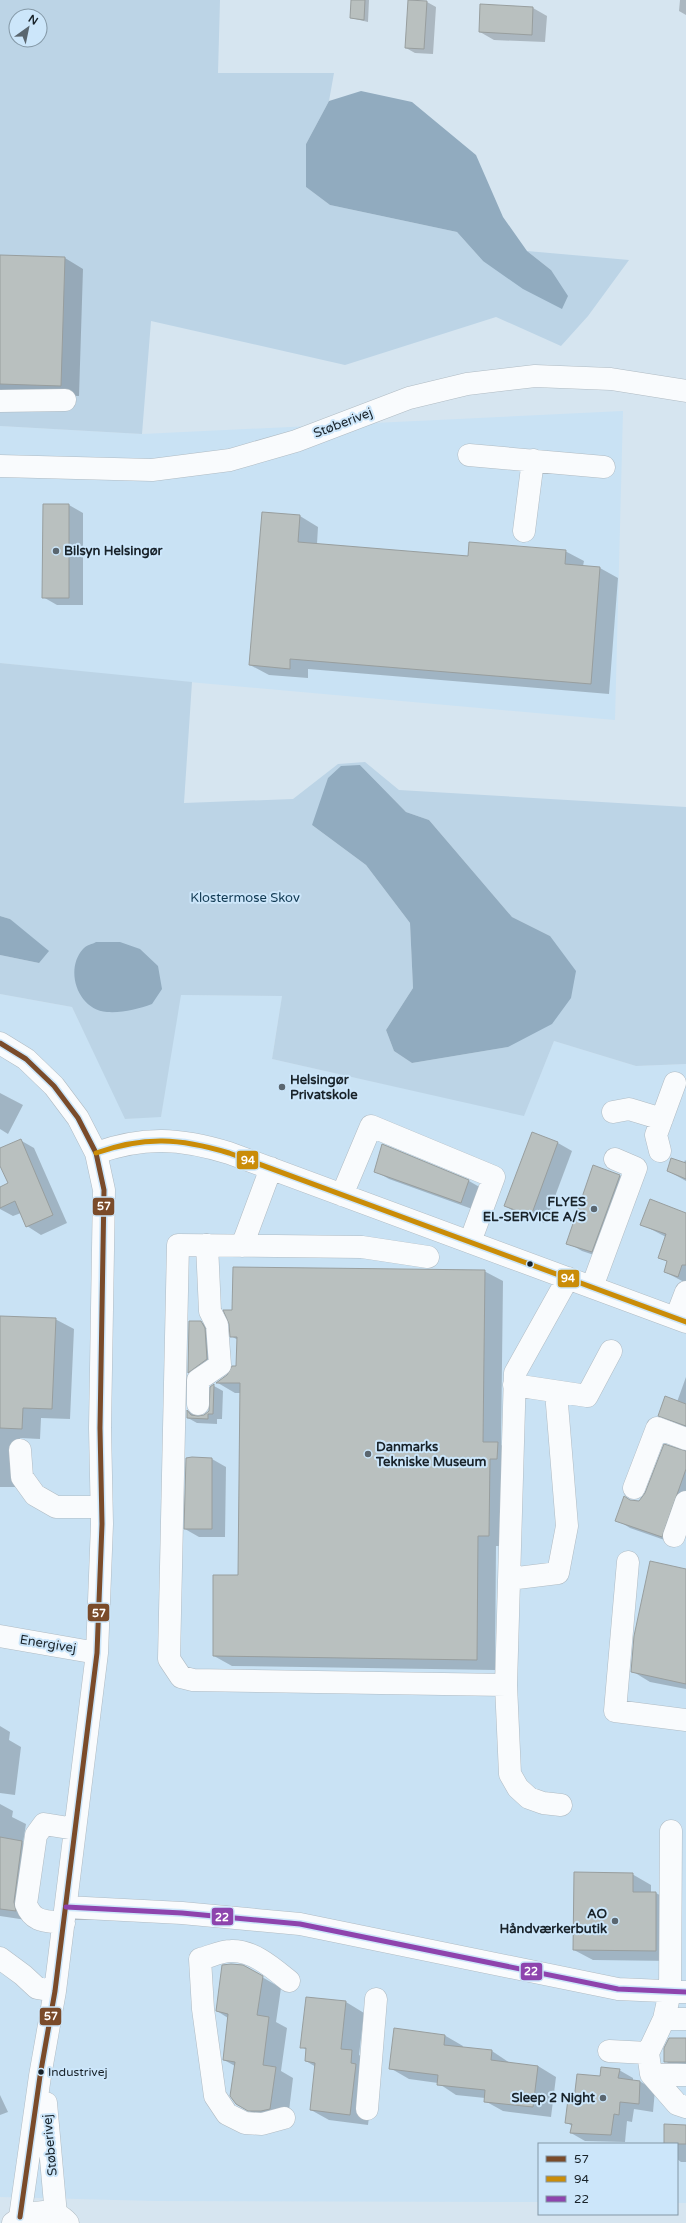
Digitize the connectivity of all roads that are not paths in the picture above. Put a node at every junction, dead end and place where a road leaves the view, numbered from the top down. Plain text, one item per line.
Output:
1 (686, 391) edge
2 (65, 400) dead end
3 (0, 401) edge
4 (469, 455) dead end
5 (533, 460) junction
6 (0, 466) edge
7 (604, 466) dead end
8 (524, 531) dead end
9 (0, 1043) edge
10 (675, 1083) dead end
11 (613, 1112) dead end
12 (662, 1119) junction
13 (660, 1151) dead end
14 (96, 1153) junction
15 (615, 1159) dead end
16 (271, 1168) junction
17 (342, 1195) junction
18 (470, 1242) junction
19 (207, 1245) junction
20 (242, 1246) junction
21 (428, 1257) dead end
22 (568, 1278) junction
23 (592, 1287) junction
24 (686, 1292) edge
25 (681, 1320) edge
26 (611, 1350) dead end
27 (514, 1385) junction
28 (556, 1392) junction
29 (198, 1404) dead end
30 (686, 1439) edge
31 (20, 1450) dead end
32 (634, 1488) dead end
33 (686, 1502) edge
34 (101, 1507) junction
35 (674, 1536) dead end
36 (628, 1562) dead end
37 (509, 1578) junction
38 (0, 1636) edge
39 (97, 1653) junction
40 (506, 1685) junction
41 (686, 1720) edge
42 (561, 1805) dead end
43 (75, 1829) junction
44 (671, 1831) dead end
45 (65, 1915) junction
46 (0, 1958) edge
47 (289, 1981) dead end
48 (55, 1991) junction
49 (678, 1992) edge
50 (376, 1999) dead end
51 (664, 2019) junction
52 (686, 2019) edge
53 (46, 2050) junction
54 (609, 2051) dead end
55 (648, 2053) junction
56 (651, 2074) junction
57 (686, 2076) edge
58 (686, 2107) edge
59 (367, 2109) dead end
60 (284, 2118) dead end
61 (62, 2219) edge
62 (17, 2220) edge

1 - 6 street, Støberivej
2 - 3 street
4 - 5 street
5 - 7 street
5 - 8 street
9 - 14 street, Støberivej
10 - 12 street
11 - 12 street
12 - 13 street
14 - 16 street
14 - 34 street, Støberivej
15 - 23 street
16 - 17 street
16 - 20 street
17 - 18 street
17 - 18 street
18 - 22 street
19 - 20 street
19 - 29 street
19 - 40 street
20 - 21 street
22 - 23 street
22 - 27 street
23 - 25 street
24 - 25 street
26 - 28 street
27 - 28 street
27 - 37 street
28 - 37 street
30 - 32 street
31 - 34 street
33 - 35 street
34 - 39 street, Støberivej
36 - 41 street
37 - 40 street
38 - 39 street, Energivej
39 - 43 street, Støberivej
40 - 42 street
43 - 45 street, Støberivej
43 - 45 street
44 - 49 street
45 - 48 street, Støberivej
45 - 49 street
46 - 48 street
47 - 60 street
48 - 53 street, Støberivej
49 - 51 street
50 - 59 street
51 - 52 street
51 - 55 street
53 - 61 street, Støberivej
53 - 62 street, Støberivej
54 - 55 street
55 - 56 street
56 - 57 street
56 - 58 street
61 - 62 street

